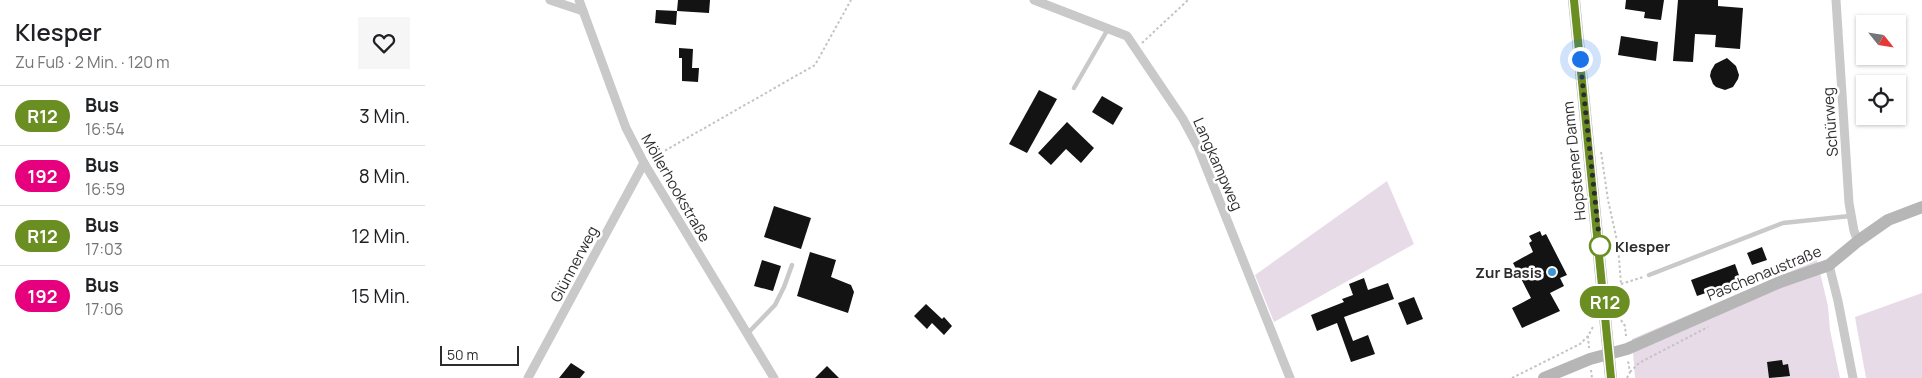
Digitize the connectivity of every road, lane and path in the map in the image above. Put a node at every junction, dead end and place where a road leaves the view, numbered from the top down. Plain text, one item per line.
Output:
1 (549, 0) edge
2 (579, 0) edge
3 (851, 0) edge
4 (1034, 0) edge
5 (1188, 0) edge
6 (1574, 0) edge
7 (1835, 0) edge
8 (583, 10) junction
9 (1108, 29) junction
10 (1137, 48) junction
11 (1074, 88) dead end
12 (1601, 145) dead end
13 (644, 163) junction
14 (1922, 208) edge
15 (1850, 216) junction
16 (1858, 241) junction
17 (791, 265) dead end
18 (1829, 265) junction
19 (1649, 275) joint
20 (1621, 284) junction
21 (1621, 320) junction
22 (1607, 322) junction
23 (747, 334) junction
24 (1627, 350) junction
25 (1609, 353) junction
26 (528, 378) edge
27 (774, 378) edge
28 (1290, 378) edge
29 (1512, 378) edge
30 (1545, 378) edge
31 (1611, 378) edge
32 (1627, 378) edge
33 (1853, 378) edge

1 - 8 street
2 - 8 street, Möllerhookstraße
3 - 13 path
4 - 9 street, Langkampweg
5 - 10 path
6 - 22 street, Hopstener Damm
7 - 15 street, Schürweg
8 - 13 street, Möllerhookstraße
9 - 10 street, Langkampweg
9 - 11 lane
10 - 28 street, Langkampweg
12 - 20 path
13 - 23 street, Möllerhookstraße
13 - 26 street, Glünnerweg
14 - 16 street, Paschenaustraße
15 - 16 street, Schürweg
15 - 19 lane, Paschenaustraße
16 - 18 street, Paschenaustraße
17 - 23 lane
18 - 24 street, Paschenaustraße
18 - 33 street
19 - 20 path
20 - 21 path
21 - 22 path
21 - 24 path
22 - 25 street, Hopstener Damm
22 - 29 path
23 - 27 street, Möllerhookstraße
24 - 25 street, Paschenaustraße
24 - 32 path
25 - 30 street, Paschenaustraße
25 - 31 street, Hopstener Damm

